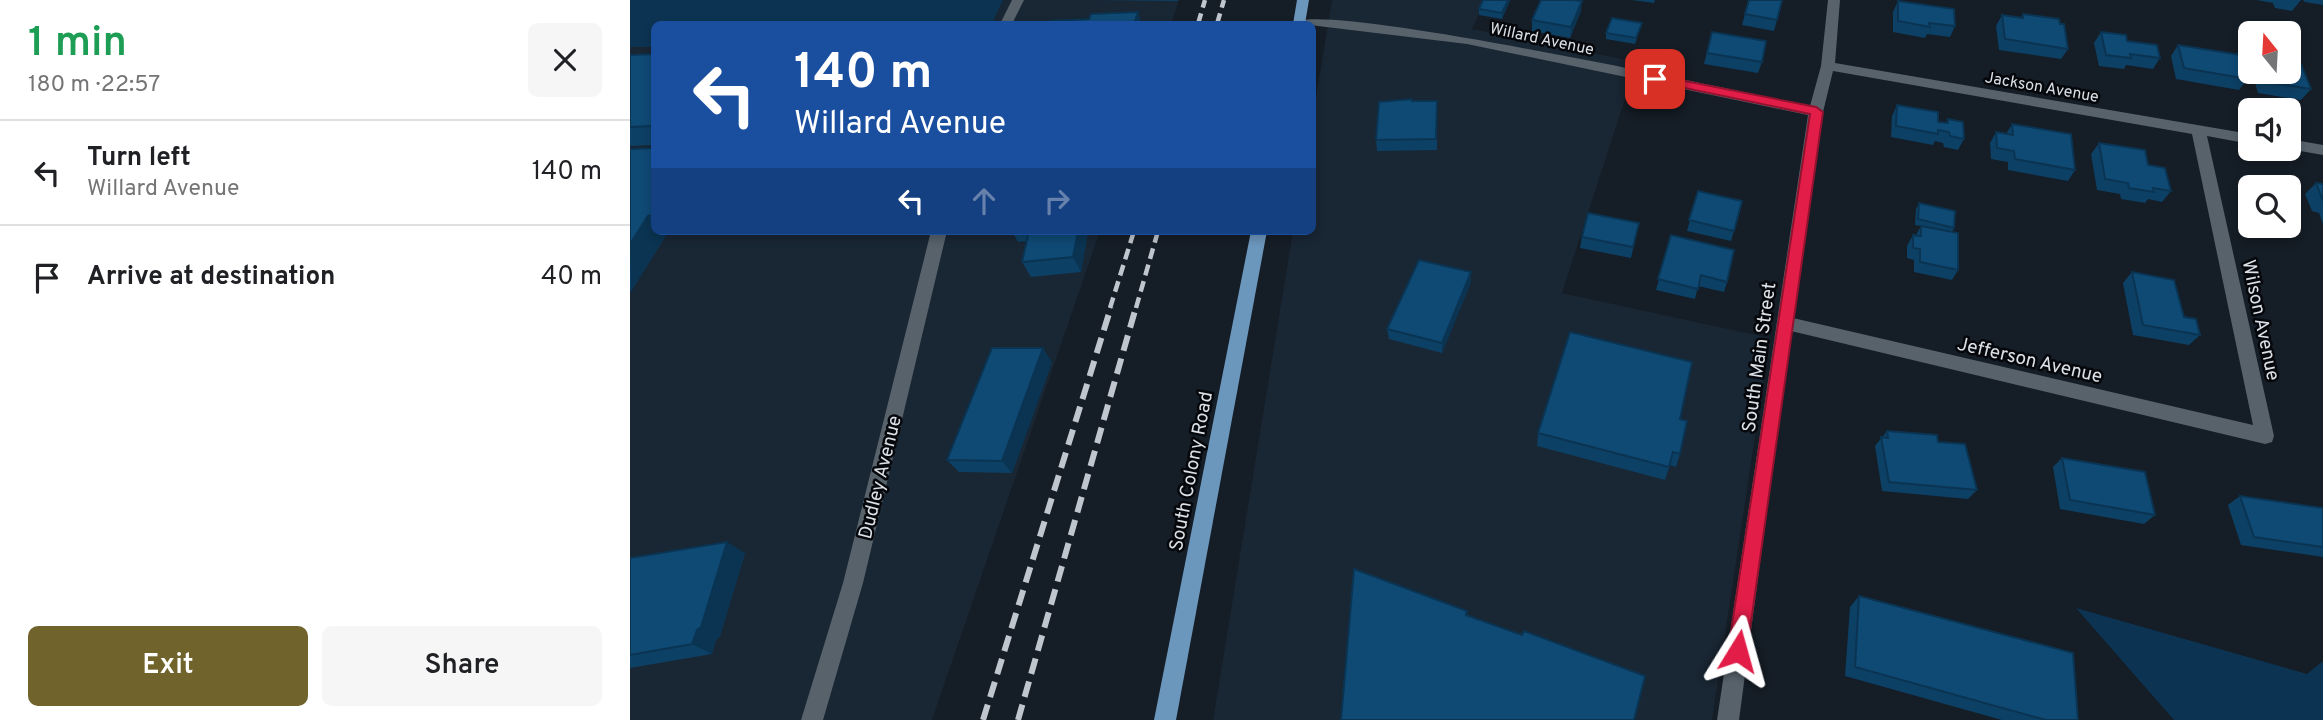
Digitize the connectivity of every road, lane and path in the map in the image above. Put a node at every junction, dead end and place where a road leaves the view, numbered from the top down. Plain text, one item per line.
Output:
1 (1018, 0) edge
2 (1303, 0) edge
3 (1834, 0) edge
4 (1008, 21) edge
5 (1300, 21) edge
6 (1316, 24) edge
7 (1828, 66) junction
8 (1816, 112) junction
9 (2199, 131) junction
10 (2238, 137) edge
11 (2301, 146) edge
12 (2323, 150) edge
13 (938, 235) edge
14 (1258, 235) edge
15 (1784, 323) junction
16 (2265, 436) joint
17 (811, 720) edge
18 (1165, 720) edge
19 (1728, 720) edge

1 - 4 street
2 - 5 main road
3 - 7 street, South Main Street
6 - 8 street, Willard Avenue
7 - 8 street, South Main Street
7 - 9 street, Jackson Avenue
8 - 15 street, South Main Street
9 - 10 street, Jackson Avenue
9 - 16 street, Wilson Avenue
11 - 12 street
13 - 17 street, Dudley Avenue
14 - 18 main road, South Colony Road
15 - 16 street, Jefferson Avenue
15 - 19 street, South Main Street

